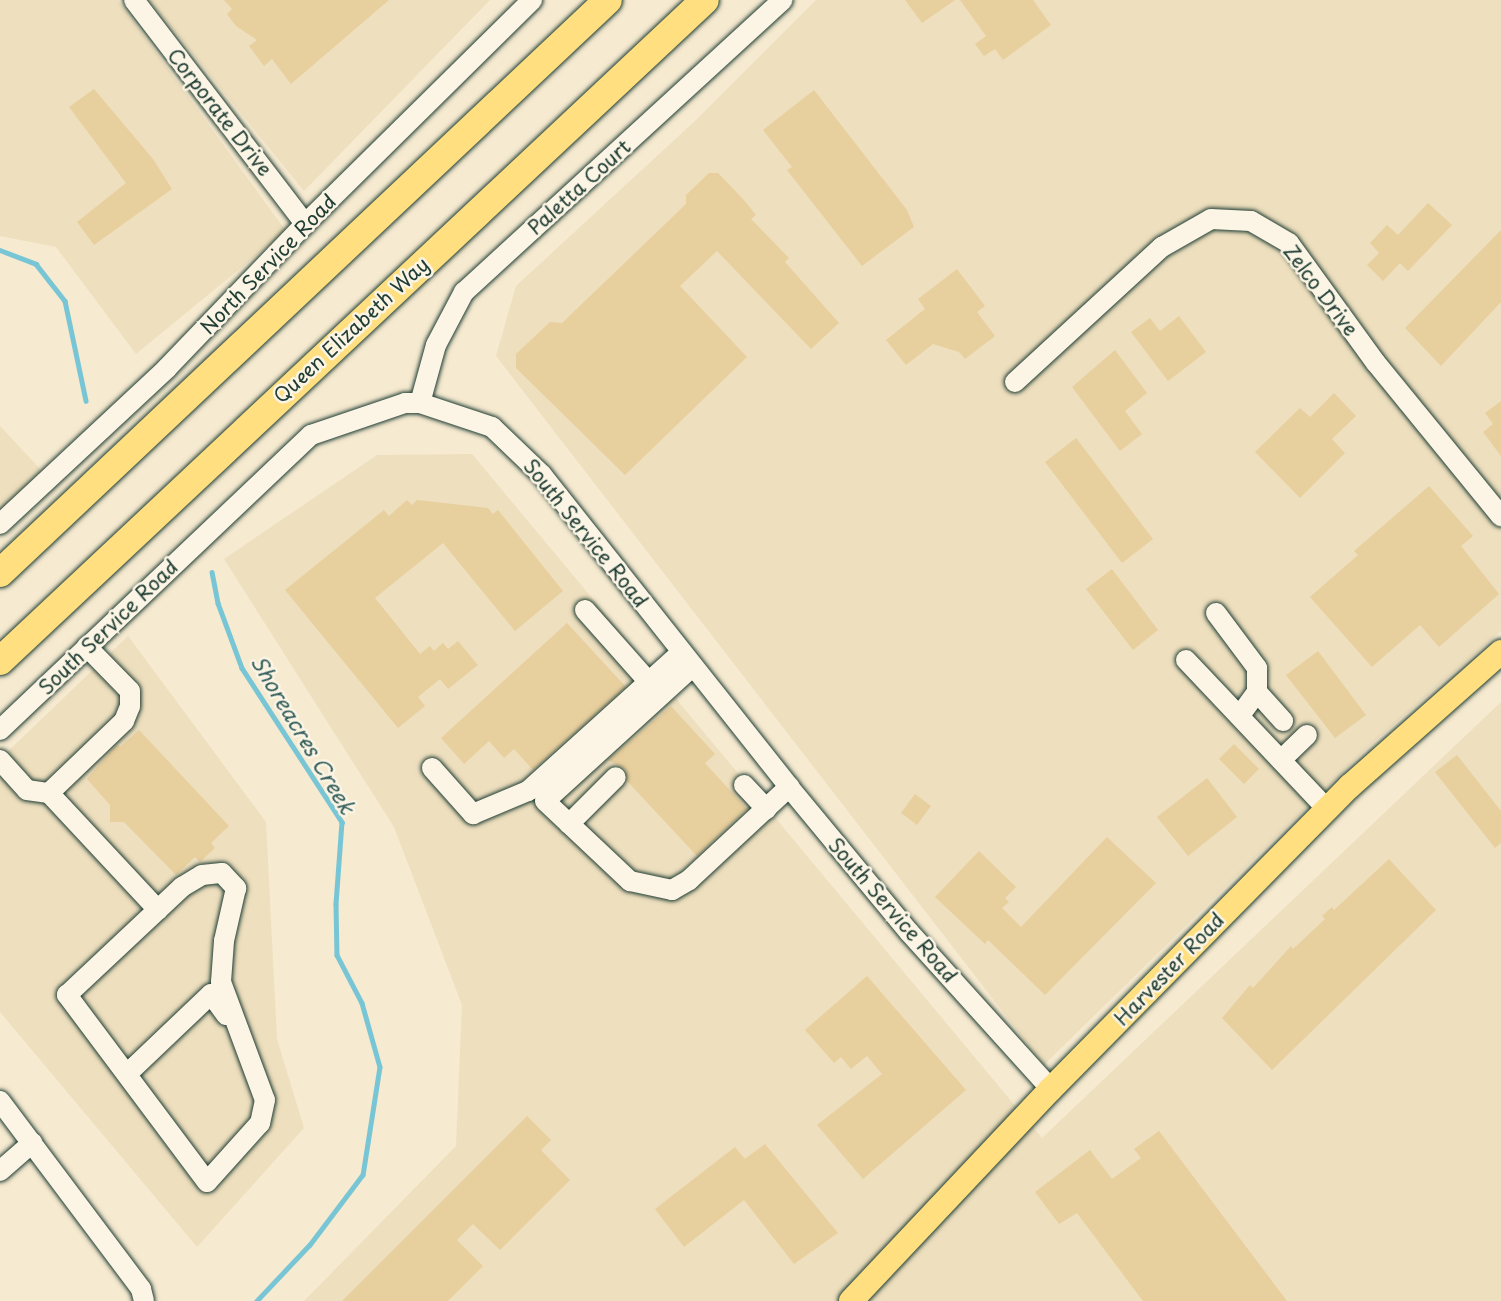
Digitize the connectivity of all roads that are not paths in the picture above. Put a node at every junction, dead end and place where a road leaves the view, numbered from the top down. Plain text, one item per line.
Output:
1 (134, 0) edge
2 (532, 0) edge
3 (583, 0) edge
4 (608, 0) edge
5 (705, 0) edge
6 (783, 0) edge
7 (454, 146) junction
8 (305, 224) junction
9 (1015, 382) dead end
10 (420, 404) junction
11 (1501, 516) edge
12 (0, 524) edge
13 (0, 573) edge
14 (585, 610) dead end
15 (1216, 613) dead end
16 (87, 647) junction
17 (1501, 652) edge
18 (688, 659) junction
19 (1186, 660) dead end
20 (0, 661) edge
21 (649, 682) junction
22 (1257, 692) junction
23 (1240, 715) junction
24 (1283, 721) dead end
25 (0, 730) edge
26 (1308, 735) dead end
27 (0, 760) edge
28 (1281, 760) junction
29 (432, 768) dead end
30 (616, 777) dead end
31 (744, 785) dead end
32 (789, 788) junction
33 (49, 793) junction
34 (766, 809) junction
35 (1327, 809) junction
36 (569, 824) junction
37 (158, 910) junction
38 (235, 1027) junction
39 (127, 1074) junction
40 (1051, 1089) junction
41 (0, 1101) edge
42 (32, 1143) junction
43 (0, 1171) edge
44 (144, 1301) edge
45 (851, 1301) edge

1 - 8 street, Corporate Drive
2 - 8 street, North Service Road
3 - 7 highway
4 - 7 highway
5 - 20 highway, Queen Elizabeth Way
6 - 10 street, Paletta Court
7 - 13 highway
8 - 12 street, North Service Road
9 - 11 street, Zelco Drive
10 - 16 street, South Service Road
10 - 18 street, South Service Road
14 - 21 street
15 - 22 street
16 - 25 street, South Service Road
16 - 33 street
17 - 35 main road, Harvester Road
18 - 21 street
18 - 32 street, South Service Road
18 - 36 street
19 - 23 street
21 - 29 street
22 - 23 street
22 - 24 street
23 - 28 street
26 - 28 street
27 - 33 street
28 - 35 street
30 - 36 street
31 - 34 street
32 - 34 street
32 - 40 street, South Service Road
33 - 37 street
34 - 36 street
35 - 40 main road, Harvester Road
37 - 38 street
37 - 39 street
38 - 39 street
38 - 39 street
40 - 45 main road, Harvester Road
41 - 42 street
42 - 43 street
42 - 44 street

